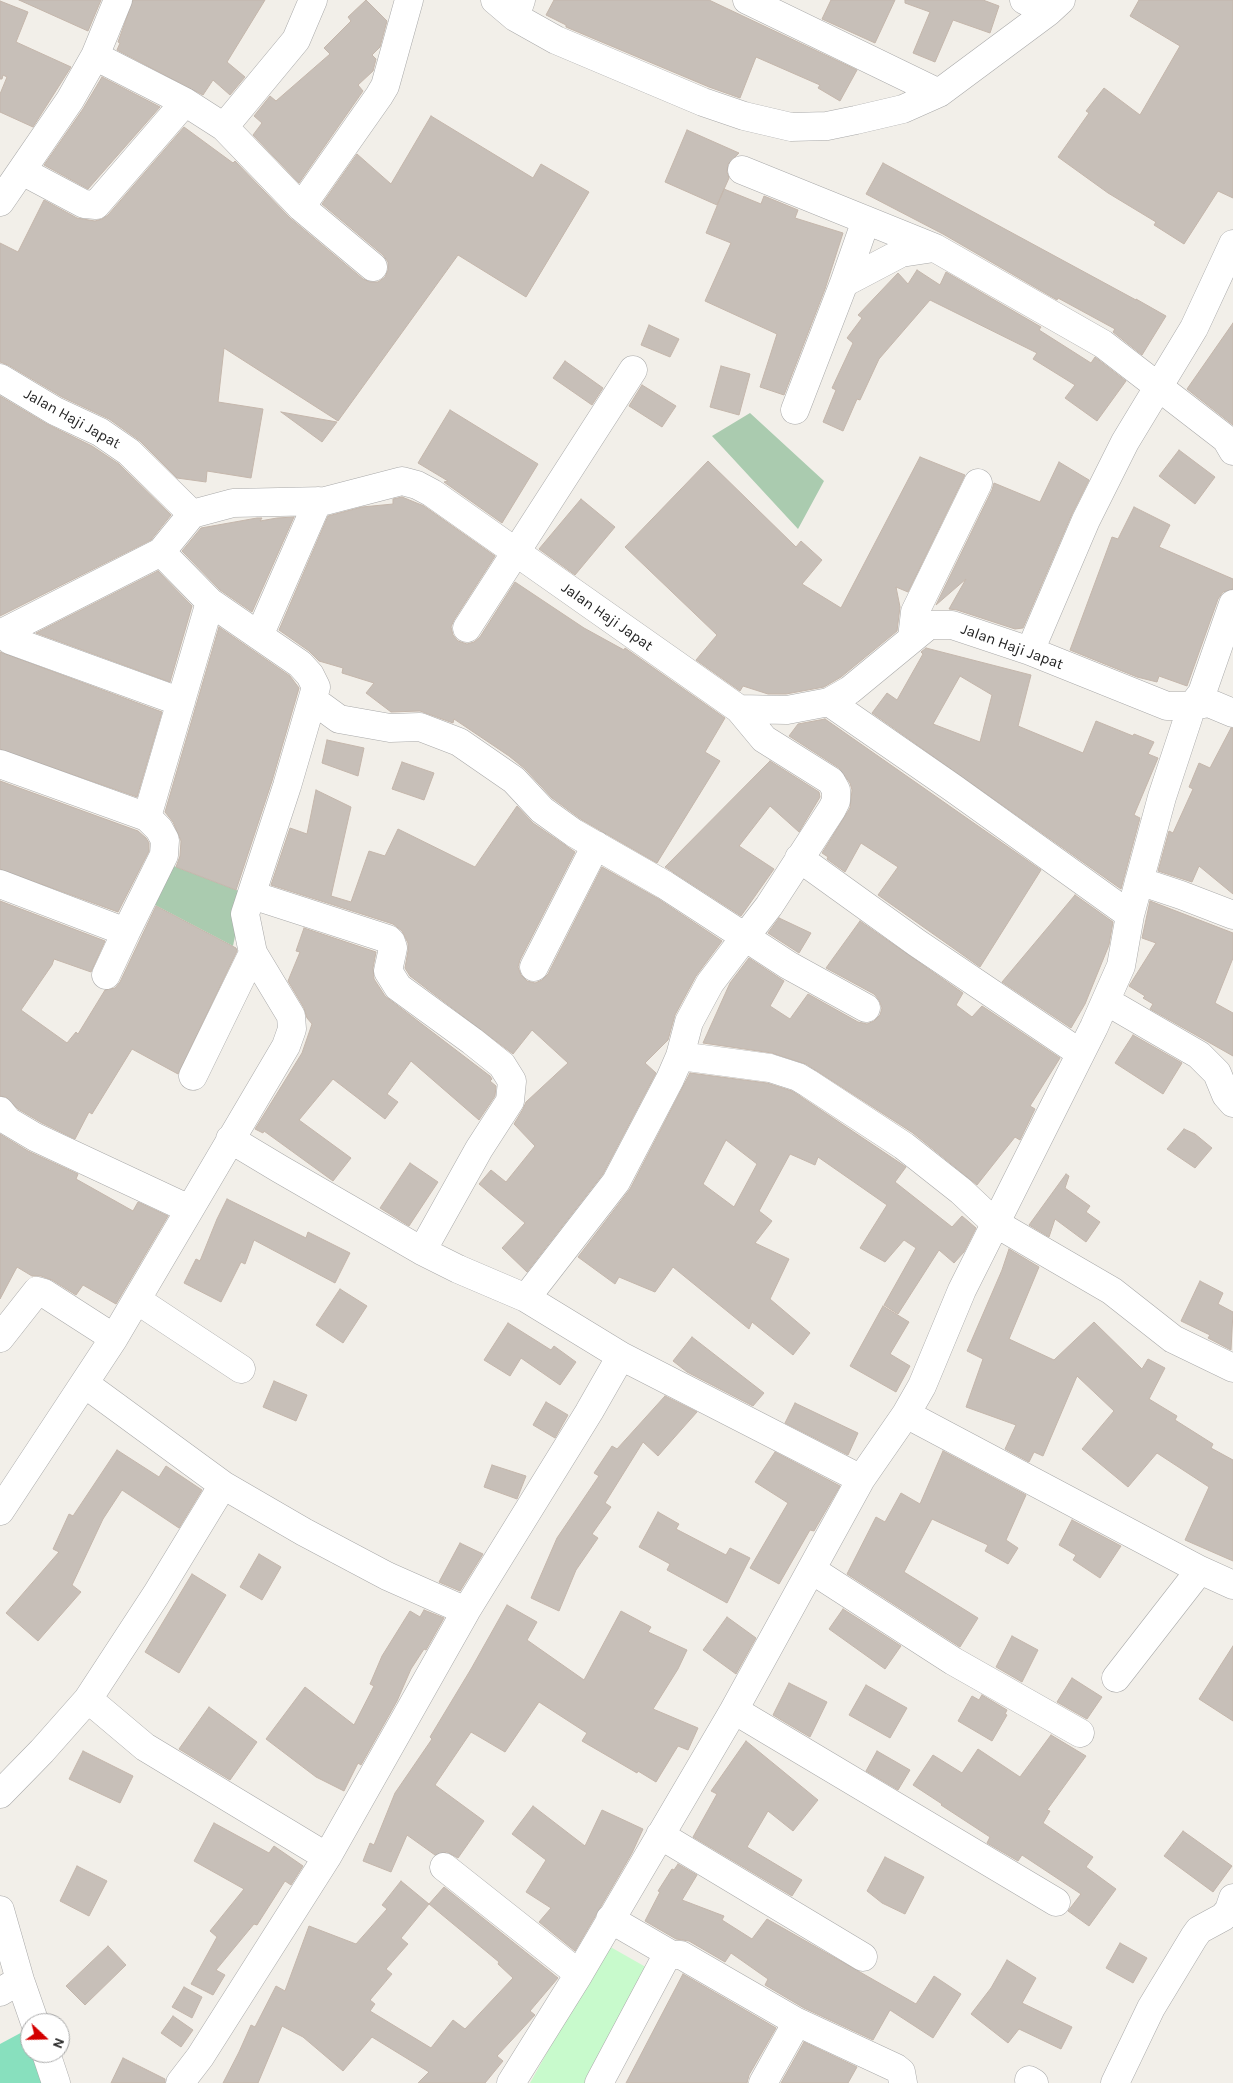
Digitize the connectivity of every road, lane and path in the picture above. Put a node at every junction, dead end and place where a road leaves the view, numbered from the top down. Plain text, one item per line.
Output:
1 (118, 0) edge
2 (313, 0) edge
3 (409, 0) edge
4 (747, 0) edge
5 (1044, 4) edge
6 (511, 6) edge
7 (794, 10) edge
8 (95, 56) junction
9 (939, 93) junction
10 (185, 102) junction
11 (224, 127) junction
12 (22, 170) junction
13 (742, 170) dead end
14 (0, 202) edge
15 (301, 207) junction
16 (866, 220) junction
17 (1233, 244) edge
18 (935, 248) junction
19 (372, 267) dead end
20 (844, 283) junction
21 (633, 370) dead end
22 (0, 378) edge
23 (1158, 386) junction
24 (794, 410) dead end
25 (1233, 451) edge
26 (978, 483) dead end
27 (318, 501) junction
28 (192, 514) junction
29 (516, 551) junction
30 (161, 552) junction
31 (210, 602) junction
32 (1233, 604) edge
33 (467, 628) dead end
34 (259, 636) junction
35 (5, 637) edge
36 (912, 638) junction
37 (1030, 651) junction
38 (313, 700) junction
39 (181, 702) junction
40 (829, 702) junction
41 (1192, 706) junction
42 (739, 709) junction
43 (1233, 713) edge
44 (0, 764) edge
45 (147, 817) junction
46 (596, 846) junction
47 (799, 858) junction
48 (1140, 881) junction
49 (0, 884) edge
50 (252, 895) junction
51 (1130, 915) junction
52 (1233, 915) edge
53 (126, 932) junction
54 (745, 937) junction
55 (253, 953) junction
56 (534, 967) dead end
57 (106, 975) dead end
58 (1106, 1001) junction
59 (866, 1008) dead end
60 (1080, 1053) junction
61 (680, 1056) junction
62 (194, 1076) dead end
63 (1231, 1094) edge
64 (0, 1111) edge
65 (230, 1138) junction
66 (189, 1209) junction
67 (995, 1223) junction
68 (422, 1251) junction
69 (526, 1298) junction
70 (137, 1300) junction
71 (0, 1338) edge
72 (114, 1338) junction
73 (621, 1356) junction
74 (1233, 1368) edge
75 (241, 1369) dead end
76 (85, 1384) junction
77 (906, 1414) junction
78 (862, 1479) junction
79 (223, 1485) junction
80 (0, 1512) edge
81 (812, 1570) junction
82 (1200, 1570) junction
83 (1233, 1585) edge
84 (466, 1611) junction
85 (1116, 1678) dead end
86 (88, 1699) junction
87 (734, 1710) junction
88 (1080, 1733) dead end
89 (0, 1794) edge
90 (660, 1835) junction
91 (327, 1857) junction
92 (444, 1867) dead end
93 (1233, 1898) edge
94 (1056, 1902) dead end
95 (0, 1910) edge
96 (610, 1920) junction
97 (672, 1955) junction
98 (863, 1956) dead end
99 (579, 1974) junction
100 (10, 1986) edge
101 (28, 2013) edge
102 (797, 2022) junction
103 (49, 2063) edge
104 (56, 2083) edge
105 (180, 2083) edge
106 (511, 2083) edge
107 (599, 2083) edge
108 (763, 2083) edge
109 (903, 2083) edge
110 (1115, 2083) edge

1 - 8 street
2 - 11 street
3 - 15 street
4 - 7 street
5 - 9 street
6 - 9 street
7 - 9 street
8 - 10 street
8 - 12 street
10 - 11 street
10 - 12 street
11 - 15 street
12 - 14 street
13 - 16 street
15 - 19 street
16 - 18 street
16 - 20 street
17 - 23 street
18 - 20 street
18 - 23 street
20 - 24 street
21 - 29 street
22 - 28 street, Jalan Haji Japat
23 - 25 street
23 - 37 street
26 - 36 street
27 - 28 street, Jalan Haji Japat
27 - 29 street, Jalan Haji Japat
27 - 34 street
28 - 30 street
29 - 33 street
29 - 42 street, Jalan Haji Japat
30 - 31 street
30 - 35 street
31 - 34 street
31 - 39 street
32 - 41 street
34 - 38 street
35 - 39 street
36 - 37 street, Jalan Haji Japat
36 - 40 street, Jalan Haji Japat
37 - 41 street, Jalan Haji Japat
38 - 46 street
38 - 50 street
39 - 45 street
40 - 42 street, Jalan Haji Japat
40 - 51 street
41 - 43 street, Jalan Haji Japat
41 - 48 street
42 - 47 street
44 - 45 street
45 - 53 street
46 - 54 street
46 - 56 street
47 - 54 street
47 - 60 street
48 - 51 street
48 - 52 street
49 - 53 street
50 - 55 street
50 - 68 street
51 - 58 street
53 - 57 street
54 - 59 street
54 - 61 street
55 - 62 street
55 - 65 street
58 - 60 street
58 - 63 street
60 - 67 street
61 - 67 street
61 - 69 street
64 - 66 street
65 - 66 street
65 - 68 street
66 - 70 street
67 - 74 street
67 - 77 street
68 - 69 street
69 - 73 street
70 - 72 street
70 - 75 street
71 - 72 street
72 - 76 street
73 - 78 street
73 - 84 street
76 - 79 street
76 - 80 street
77 - 78 street
77 - 82 street
78 - 81 street
79 - 84 street
79 - 86 street
81 - 87 street
81 - 88 street
82 - 83 street
82 - 85 street
84 - 91 street
86 - 89 street
86 - 91 street
87 - 90 street
87 - 94 street
90 - 96 street
90 - 98 street
91 - 105 street
92 - 99 street
93 - 110 street
95 - 100 street
96 - 97 street
96 - 99 street
97 - 102 street
97 - 107 street
99 - 106 street
100 - 101 street
102 - 108 street
102 - 109 street
103 - 104 street

